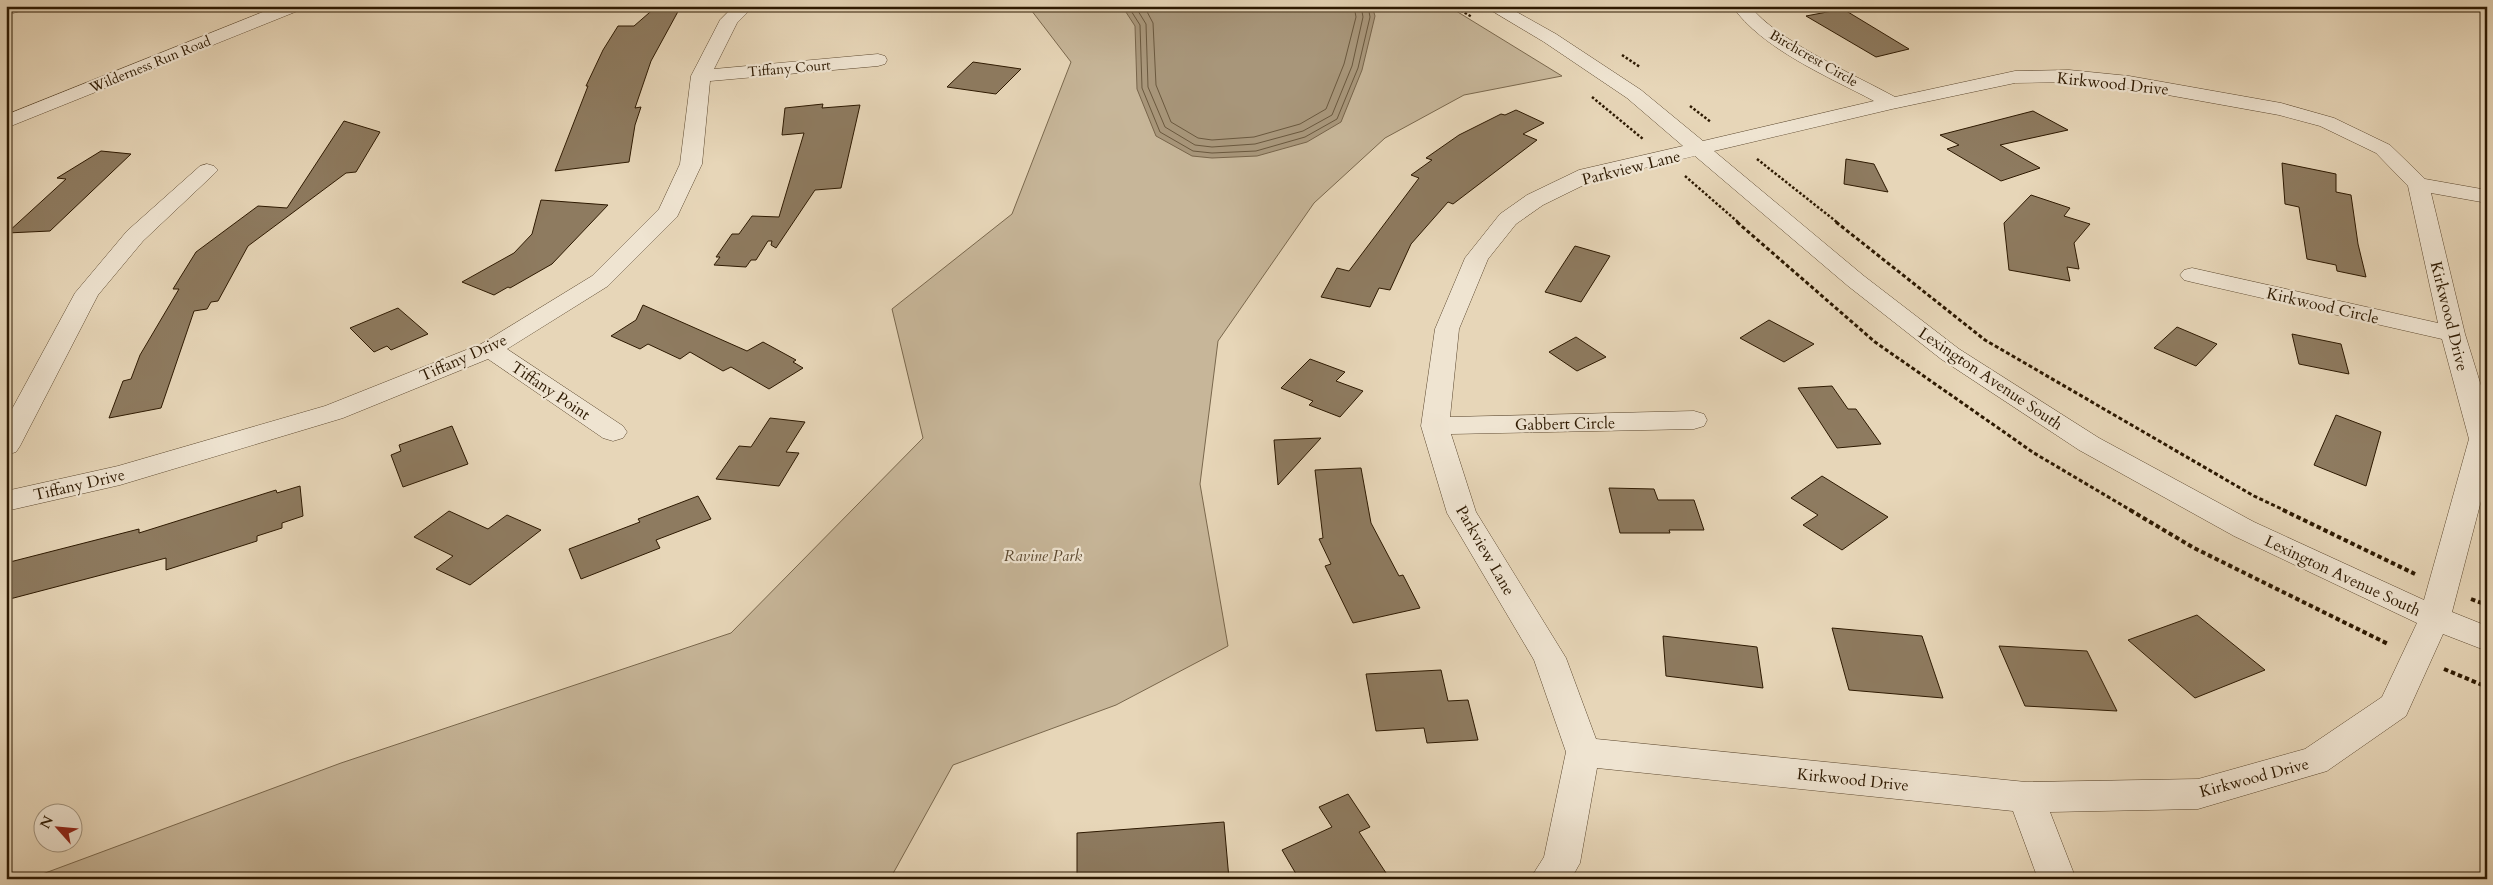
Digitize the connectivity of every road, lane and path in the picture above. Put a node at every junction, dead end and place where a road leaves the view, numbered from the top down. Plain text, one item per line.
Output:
1 (18, 6) edge
2 (294, 6) edge
3 (745, 6) edge
4 (1493, 6) edge
5 (1741, 6) edge
6 (6, 10) edge
7 (1616, 52) dead end
8 (878, 60) dead end
9 (1641, 68) dead end
10 (701, 76) junction
11 (1892, 103) junction
12 (1688, 104) dead end
13 (6, 122) edge
14 (1735, 141) junction
15 (1701, 149) junction
16 (208, 170) dead end
17 (2418, 184) junction
18 (2487, 197) edge
19 (2192, 275) dead end
20 (2453, 334) junction
21 (490, 349) junction
22 (1694, 420) dead end
23 (1435, 426) junction
24 (613, 432) dead end
25 (2485, 439) edge
26 (6, 446) edge
27 (6, 501) edge
28 (2443, 588) junction
29 (2487, 605) edge
30 (2435, 618) junction
31 (2487, 639) edge
32 (1583, 752) junction
33 (2026, 797) junction
34 (1549, 879) edge
35 (2058, 879) edge

1 - 6 street
2 - 13 street, Wilderness Run Road
3 - 10 street, Tiffany Drive
4 - 15 street, Lexington Avenue South
5 - 11 street, Birchcrest Circle
7 - 9 path
8 - 10 street, Tiffany Court
10 - 21 street, Tiffany Drive
11 - 14 street, Kirkwood Drive
11 - 17 street, Kirkwood Drive
12 - 14 path
14 - 15 street, Kirkwood Drive
14 - 28 path
15 - 23 street, Parkview Lane
15 - 30 street, Lexington Avenue South
16 - 26 street
17 - 18 street
17 - 20 street, Kirkwood Drive
19 - 20 street, Kirkwood Circle
20 - 25 street, Kirkwood Drive
21 - 24 street, Tiffany Point
21 - 27 street, Tiffany Drive
22 - 23 street, Gabbert Circle
23 - 32 street, Parkview Lane
25 - 28 street, Kirkwood Drive
28 - 29 path
28 - 30 street, Kirkwood Drive
30 - 31 street, Lexington Avenue South
30 - 33 street, Kirkwood Drive
32 - 33 street, Kirkwood Drive
32 - 34 street
33 - 35 street

